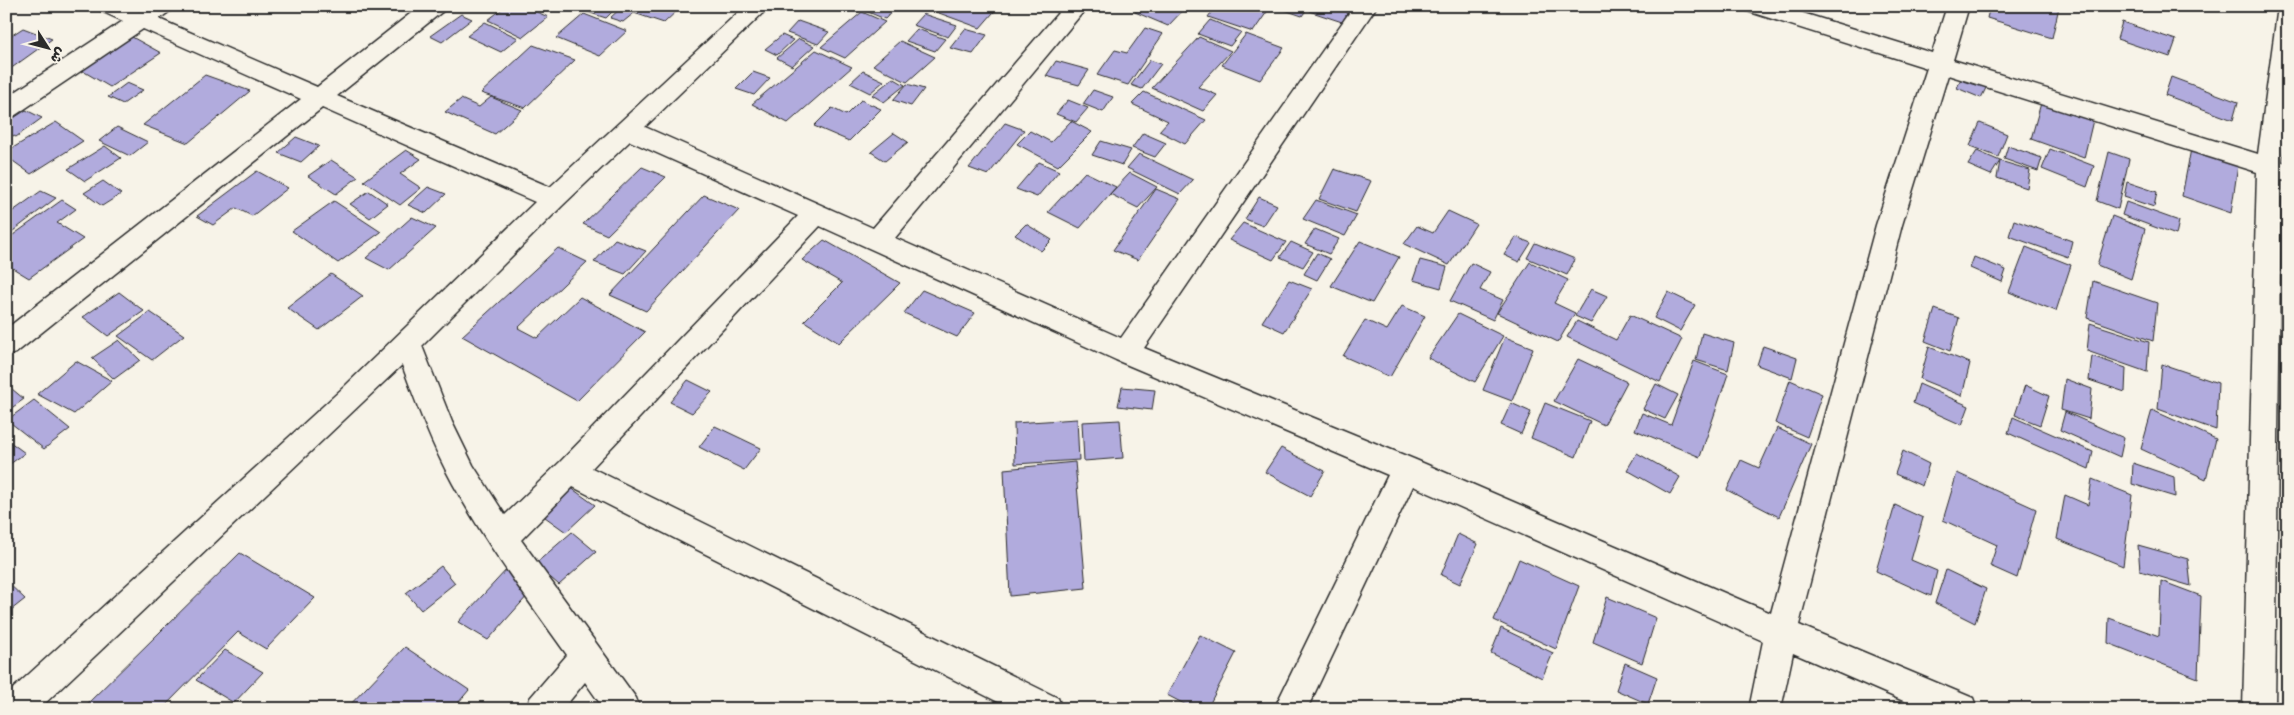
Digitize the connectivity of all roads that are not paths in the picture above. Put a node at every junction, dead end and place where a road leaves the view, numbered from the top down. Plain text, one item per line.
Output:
1 (110, 6) edge
2 (162, 6) edge
3 (435, 6) edge
4 (759, 6) edge
5 (1077, 6) edge
6 (1366, 6) edge
7 (1755, 6) edge
8 (1958, 6) edge
9 (2288, 14) edge
10 (142, 20) junction
11 (1938, 63) junction
12 (319, 96) junction
13 (6, 110) edge
14 (629, 130) junction
15 (2279, 170) edge
16 (553, 200) junction
17 (817, 213) junction
18 (877, 241) junction
19 (407, 343) junction
20 (6, 344) edge
21 (1126, 352) junction
22 (1406, 469) junction
23 (570, 471) junction
24 (502, 538) junction
25 (1781, 633) junction
26 (586, 656) junction
27 (15, 709) edge
28 (542, 709) edge
29 (624, 709) edge
30 (1046, 709) edge
31 (1290, 709) edge
32 (1765, 709) edge
33 (1961, 709) edge
34 (2259, 709) edge

1 - 10 street
2 - 10 street
3 - 12 street
4 - 14 street
5 - 18 street
6 - 21 street
7 - 11 street
8 - 11 street
9 - 15 street
10 - 12 street
10 - 13 street
11 - 15 street
11 - 25 street
12 - 16 street
12 - 20 street
14 - 16 street
14 - 17 street
15 - 34 street
16 - 19 street
17 - 18 street
17 - 23 street
18 - 21 street
19 - 24 street
19 - 27 street
21 - 22 street
22 - 25 street
22 - 31 street
23 - 24 street
23 - 30 street
24 - 26 street
25 - 32 street
25 - 33 street
26 - 28 street
26 - 29 street

